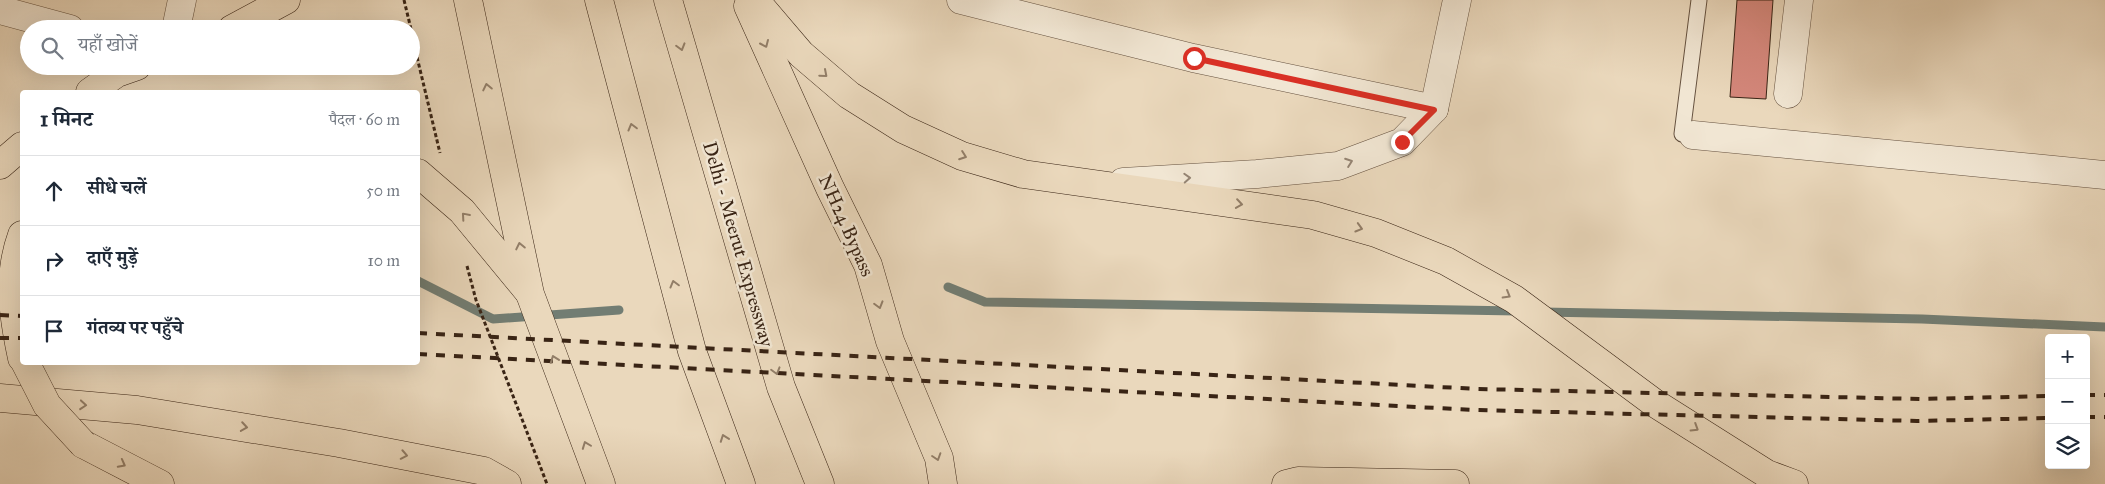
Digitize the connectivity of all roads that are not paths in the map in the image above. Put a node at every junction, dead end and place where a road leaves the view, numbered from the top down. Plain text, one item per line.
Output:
1 (182, 0) edge
2 (286, 0) edge
3 (468, 0) edge
4 (599, 0) edge
5 (668, 0) edge
6 (745, 0) edge
7 (755, 0) edge
8 (961, 0) edge
9 (1456, 0) edge
10 (1699, 0) edge
11 (1799, 0) edge
12 (0, 10) edge
13 (37, 20) edge
14 (178, 20) edge
15 (249, 20) edge
16 (114, 75) edge
17 (93, 90) edge
18 (1788, 94) dead end
19 (1434, 110) junction
20 (1693, 136) joint
21 (20, 148) edge
22 (0, 165) edge
23 (420, 175) edge
24 (2105, 175) edge
25 (1086, 184) junction
26 (20, 240) edge
27 (530, 294) junction
28 (20, 347) edge
29 (27, 365) edge
30 (0, 398) edge
31 (160, 484) edge
32 (507, 484) edge
33 (601, 484) edge
34 (741, 484) edge
35 (820, 484) edge
36 (943, 484) edge
37 (1286, 484) edge
38 (1455, 484) edge
39 (1794, 484) edge

1 - 14 street
2 - 15 main road
27 -> 3 main road
34 -> 4 main road
5 -> 35 main road, Delhi - Meerut Expressway
6 -> 36 main road, NH24 Bypass
7 -> 25 main road
8 - 19 street
9 - 19 street
10 - 20 lane
11 - 18 street
12 - 13 street
16 - 17 main road
25 -> 19 street
20 - 24 street
21 - 22 main road
27 -> 23 main road
25 -> 39 main road
26 - 28 main road
33 -> 27 main road
29 -> 31 main road, bridge
30 -> 32 main road
37 - 38 main road

